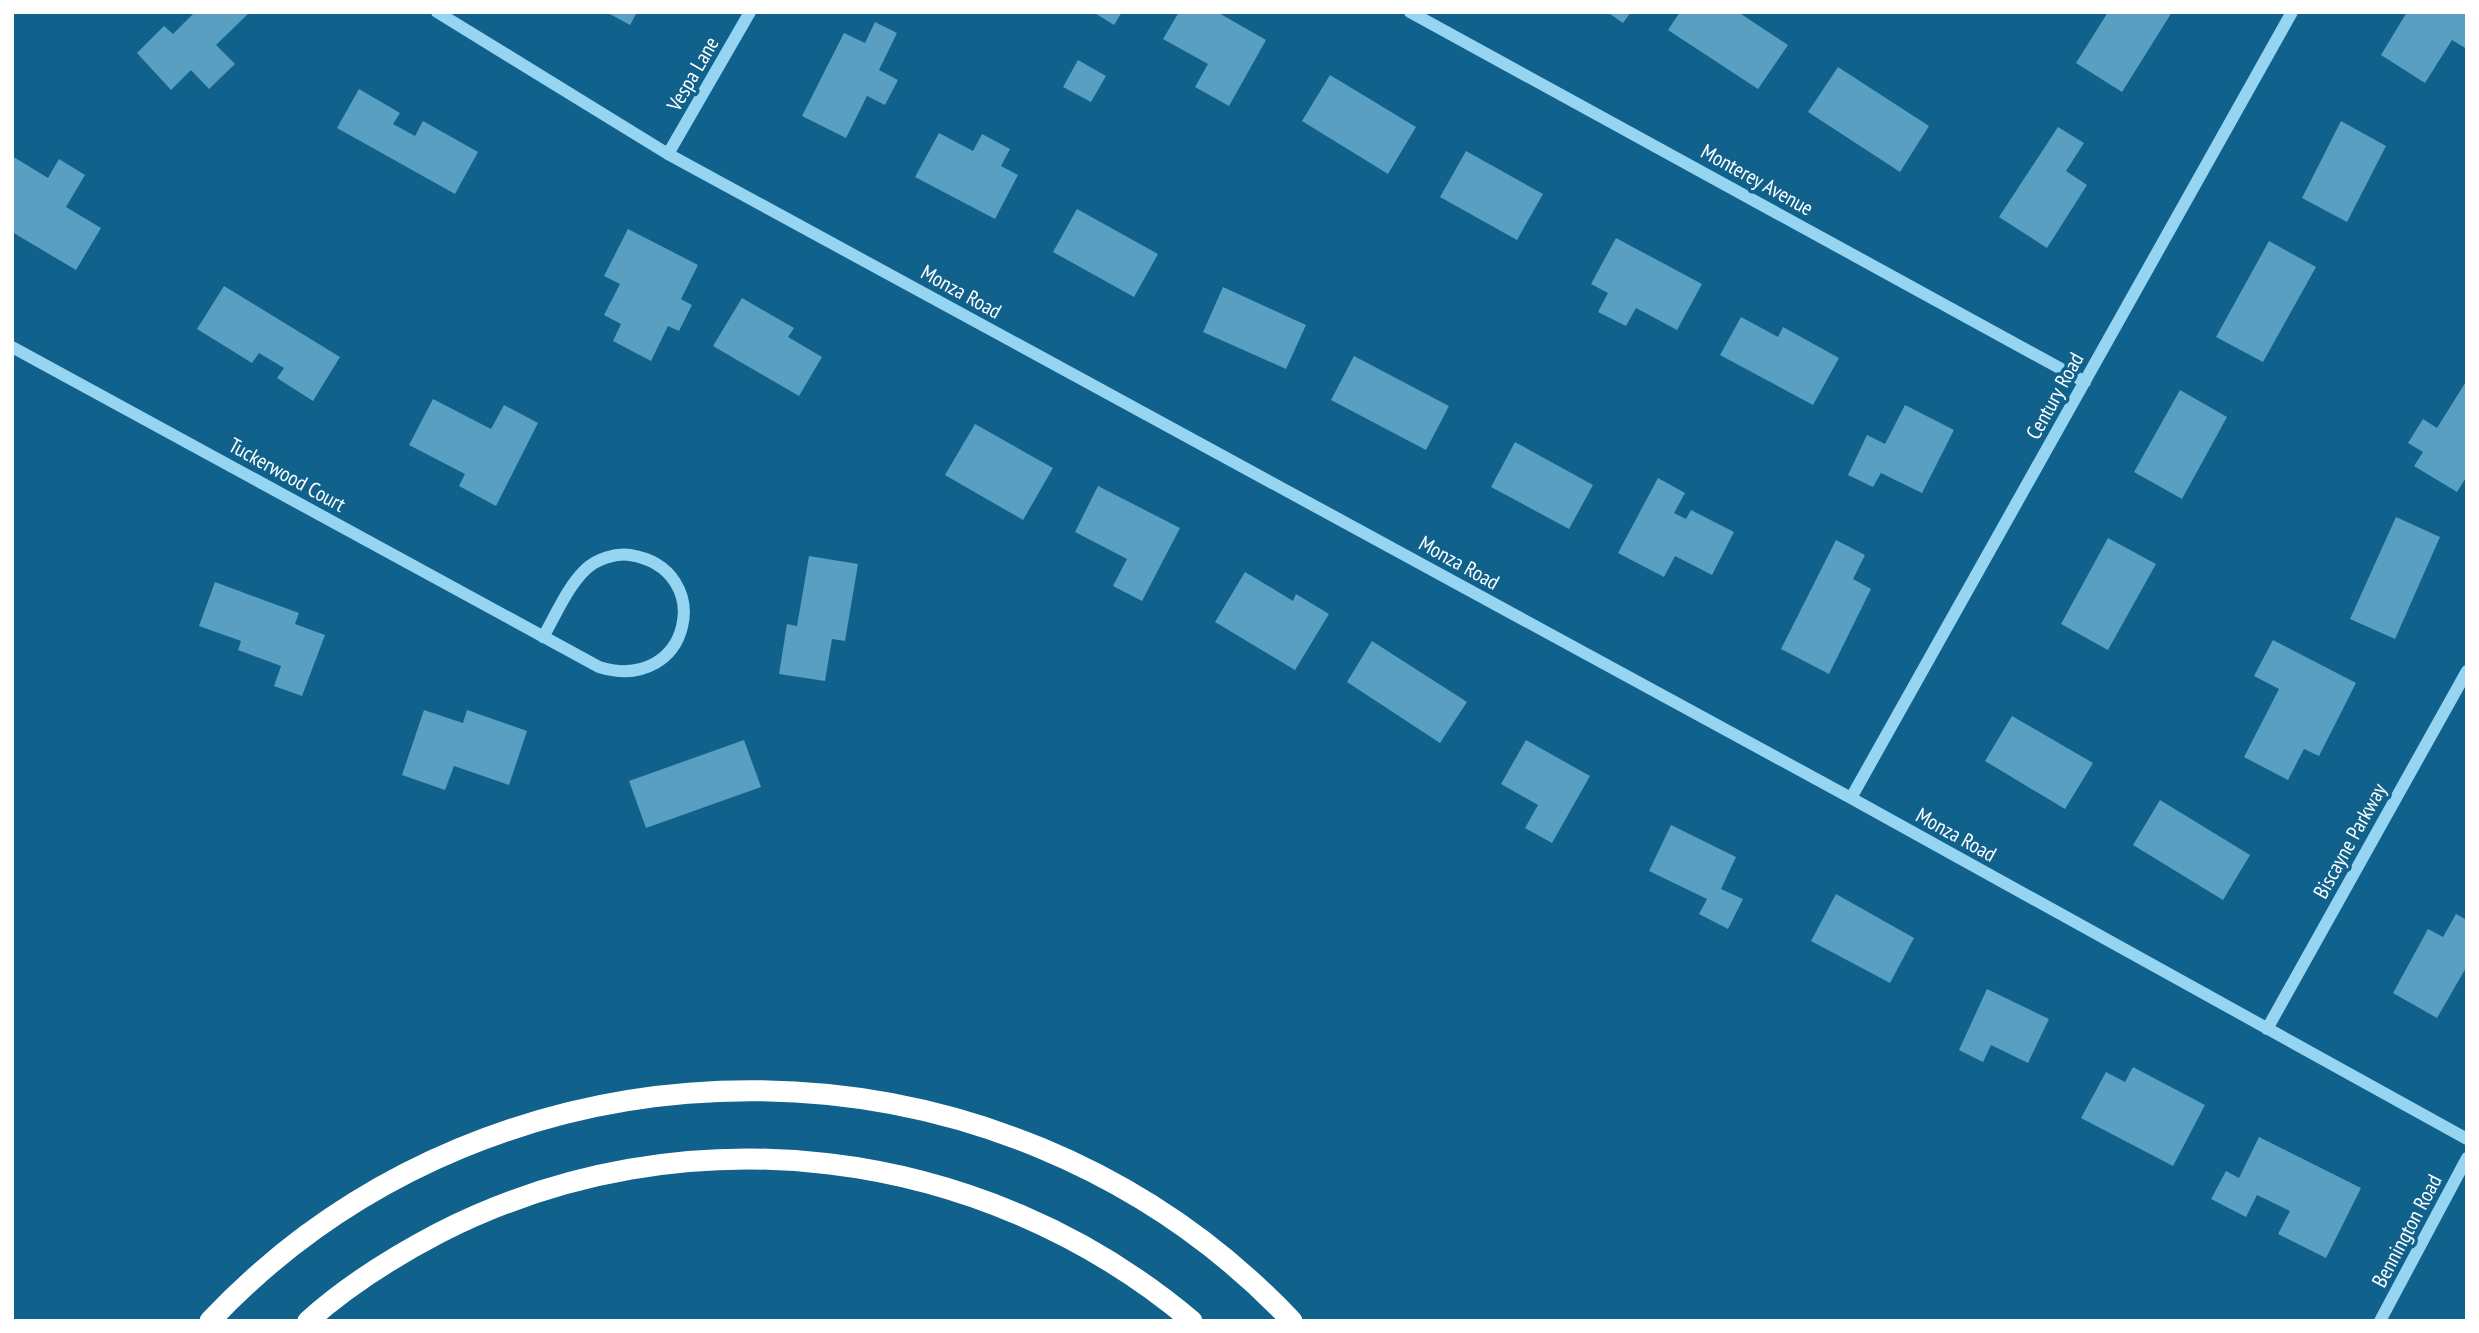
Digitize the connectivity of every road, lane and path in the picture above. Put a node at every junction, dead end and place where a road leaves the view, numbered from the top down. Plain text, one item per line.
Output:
1 (437, 12) edge
2 (750, 12) edge
3 (1410, 12) edge
4 (2292, 12) edge
5 (668, 155) junction
6 (12, 347) edge
7 (2085, 382) junction
8 (543, 637) junction
9 (2467, 671) edge
10 (1851, 798) junction
11 (2267, 1029) junction
12 (2467, 1139) edge
13 (2467, 1158) edge
14 (210, 1321) edge
15 (308, 1321) edge
16 (1192, 1321) edge
17 (1292, 1321) edge
18 (2380, 1321) edge

1 - 5 street, Monza Road
2 - 5 street, Vespa Lane
3 - 7 street, Monterey Avenue
4 - 7 street, Century Road
5 - 10 street, Monza Road
6 - 8 street, Tuckerwood Court
7 - 10 street, Century Road
8 - 8 street, Tuckerwood Court
9 - 11 street, Biscayne Parkway
10 - 11 street, Monza Road
11 - 12 street, Monza Road
13 - 18 street, Bennington Road
14 - 17 highway
15 - 16 highway

